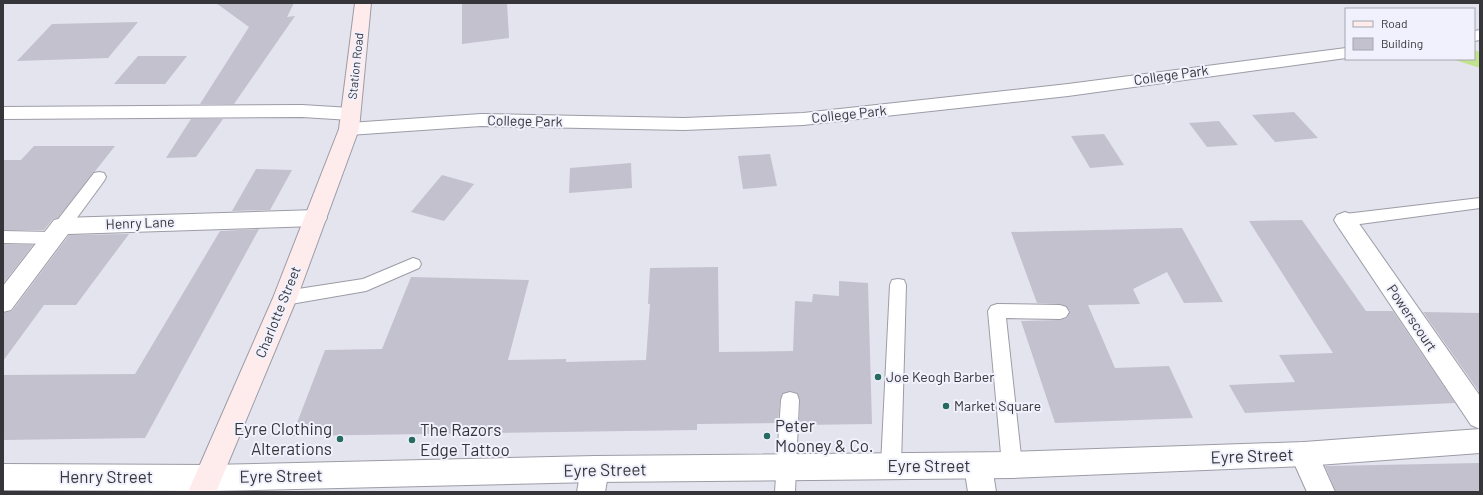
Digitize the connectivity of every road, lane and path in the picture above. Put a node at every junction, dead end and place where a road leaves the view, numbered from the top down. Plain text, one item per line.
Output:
1 (363, 3) edge
2 (1345, 53) edge
3 (3, 113) edge
4 (350, 121) junction
5 (99, 177) dead end
6 (1480, 203) edge
7 (316, 218) junction
8 (1345, 220) joint
9 (57, 232) junction
10 (3, 238) edge
11 (413, 264) dead end
12 (898, 284) dead end
13 (285, 298) junction
14 (3, 303) edge
15 (1060, 312) dead end
16 (790, 400) dead end
17 (1480, 416) edge
18 (1480, 441) edge
19 (1304, 454) junction
20 (891, 465) junction
21 (978, 466) junction
22 (1012, 466) junction
23 (3, 477) edge
24 (785, 480) edge
25 (593, 481) edge
26 (205, 485) edge
27 (982, 492) edge
28 (1321, 492) edge

1 - 4 main road, Station Road
2 - 4 street, College Park
3 - 4 street, College Park
4 - 7 main road, Charlotte Street
5 - 9 lane
6 - 8 lane
7 - 9 street, Henry Lane
7 - 13 main road, Charlotte Street
8 - 17 street, Powerscourt
9 - 10 lane
9 - 14 street
11 - 13 lane
12 - 20 lane
13 - 26 main road, Charlotte Street
15 - 22 lane
16 - 24 lane
18 - 19 street, Eyre Street
19 - 22 street, Eyre Street
19 - 28 street
20 - 21 street, Eyre Street
20 - 24 street, Eyre Street
21 - 22 street, Eyre Street
21 - 27 street
23 - 26 street, Henry Street
24 - 25 street, Eyre Street
25 - 26 street, Eyre Street

